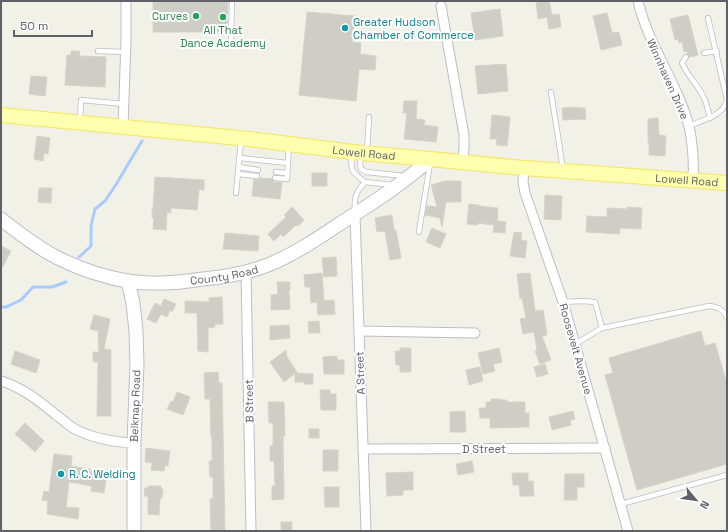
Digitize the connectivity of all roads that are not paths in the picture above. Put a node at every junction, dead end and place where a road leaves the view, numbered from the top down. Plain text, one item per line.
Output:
1 (126, 1) edge
2 (232, 1) edge
3 (638, 1) edge
4 (441, 6) dead end
5 (708, 18) dead end
6 (231, 40) dead end
7 (98, 50) dead end
8 (716, 51) junction
9 (126, 52) junction
10 (704, 53) dead end
11 (686, 57) dead end
12 (551, 92) dead end
13 (124, 104) junction
14 (1, 115) edge
15 (369, 117) dead end
16 (710, 118) junction
17 (80, 122) junction
18 (689, 126) junction
19 (123, 127) junction
20 (242, 139) junction
21 (290, 144) junction
22 (360, 152) junction
23 (240, 158) junction
24 (430, 159) junction
25 (463, 162) junction
26 (288, 163) junction
27 (239, 168) junction
28 (524, 168) junction
29 (258, 170) dead end
30 (563, 171) junction
31 (276, 172) dead end
32 (287, 173) junction
33 (238, 174) junction
34 (257, 176) dead end
35 (409, 177) junction
36 (275, 178) dead end
37 (693, 181) junction
38 (365, 182) junction
39 (727, 183) edge
40 (398, 185) junction
41 (236, 193) dead end
42 (355, 215) junction
43 (1, 219) edge
44 (419, 232) dead end
45 (246, 272) junction
46 (128, 281) junction
47 (562, 302) junction
48 (727, 318) edge
49 (602, 328) junction
50 (359, 331) junction
51 (475, 333) dead end
52 (575, 344) junction
53 (1, 381) edge
54 (134, 443) junction
55 (605, 448) junction
56 (363, 449) junction
57 (727, 475) edge
58 (621, 504) junction
59 (134, 531) edge
60 (251, 531) edge
61 (366, 531) edge
62 (628, 531) edge

1 - 9 street
2 - 6 lane
3 - 18 street, Winnhaven Drive
4 - 25 street
5 - 8 lane
7 - 9 lane
8 - 10 lane
8 - 16 lane
9 - 13 street
11 - 16 lane
12 - 30 lane
13 - 17 lane
13 - 19 street
14 - 17 main road, Lowell Road
15 - 22 lane
16 - 18 lane
17 - 19 main road, Lowell Road
18 - 37 street, Winnhaven Drive
19 - 20 main road, Lowell Road
20 - 21 main road, Lowell Road
20 - 23 lane
21 - 22 main road, Lowell Road
21 - 26 lane
22 - 24 main road, Lowell Road
22 - 35 lane
22 - 38 lane
23 - 26 lane
23 - 27 lane
24 - 25 main road, Lowell Road
24 - 35 street, County Road
24 - 44 lane
25 - 28 main road, Lowell Road
26 - 32 lane
27 - 29 lane
27 - 33 lane
28 - 30 main road, Lowell Road
28 - 47 street, Roosevelt Avenue
30 - 37 main road, Lowell Road
31 - 32 lane
32 - 36 lane
33 - 34 lane
33 - 41 lane
35 - 40 street, County Road
37 - 39 main road, Lowell Road
38 - 40 lane
38 - 42 lane
40 - 42 street, County Road
42 - 45 street, County Road
42 - 50 street, A Street
43 - 46 street, County Road
45 - 46 street, County Road
45 - 60 street, B Street
46 - 54 street, Belknap Road
47 - 49 lane
47 - 52 street, Roosevelt Avenue
48 - 49 lane
49 - 52 lane
50 - 51 street
50 - 56 street, A Street
52 - 55 street, Roosevelt Avenue
53 - 54 street
54 - 59 street, Belknap Road
55 - 56 street, D Street
55 - 58 street, Roosevelt Avenue
56 - 61 street, A Street
57 - 58 lane
58 - 62 street, Roosevelt Avenue

